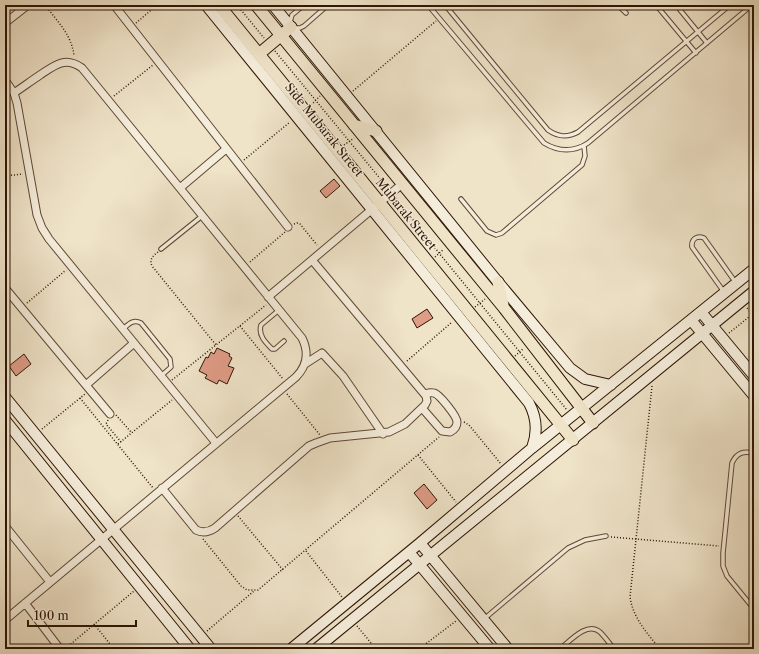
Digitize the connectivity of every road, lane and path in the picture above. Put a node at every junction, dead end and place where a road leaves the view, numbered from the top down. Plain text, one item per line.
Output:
1 (28, 5) edge
2 (45, 5) edge
3 (114, 5) edge
4 (157, 5) edge
5 (206, 5) edge
6 (219, 5) edge
7 (237, 5) edge
8 (256, 5) edge
9 (273, 5) edge
10 (304, 5) edge
11 (328, 5) edge
12 (428, 5) edge
13 (445, 5) edge
14 (618, 5) edge
15 (656, 5) edge
16 (676, 5) edge
17 (730, 5) edge
18 (752, 5) edge
19 (626, 13) dead end
20 (439, 18) junction
21 (5, 23) edge
22 (131, 27) junction
23 (291, 27) junction
24 (698, 31) junction
25 (281, 36) junction
26 (686, 41) junction
27 (707, 43) junction
28 (270, 45) junction
29 (696, 53) junction
30 (259, 54) junction
31 (158, 61) junction
32 (74, 63) junction
33 (5, 80) edge
34 (326, 91) junction
35 (14, 93) junction
36 (347, 96) junction
37 (108, 100) junction
38 (315, 100) junction
39 (301, 113) junction
40 (357, 129) junction
41 (376, 131) junction
42 (349, 142) junction
43 (584, 146) junction
44 (226, 149) junction
45 (338, 150) junction
46 (238, 164) junction
47 (29, 172) junction
48 (5, 176) edge
49 (402, 184) junction
50 (180, 188) junction
51 (392, 193) junction
52 (461, 199) dead end
53 (381, 202) junction
54 (372, 210) junction
55 (202, 216) junction
56 (290, 227) junction
57 (451, 243) junction
58 (161, 249) joint
59 (322, 251) junction
60 (439, 253) junction
61 (312, 260) junction
62 (429, 262) junction
63 (71, 266) junction
64 (244, 267) junction
65 (754, 269) edge
66 (498, 282) junction
67 (736, 284) junction
68 (5, 288) edge
69 (754, 291) edge
70 (492, 293) junction
71 (724, 293) junction
72 (270, 299) junction
73 (480, 303) junction
74 (21, 308) junction
75 (504, 308) junction
76 (279, 310) junction
77 (469, 312) junction
78 (701, 312) junction
79 (754, 312) edge
80 (458, 316) junction
81 (691, 320) junction
82 (712, 325) junction
83 (240, 326) junction
84 (123, 329) junction
85 (702, 334) junction
86 (722, 338) junction
87 (284, 341) dead end
88 (530, 342) junction
89 (134, 343) junction
90 (216, 345) junction
91 (520, 352) junction
92 (509, 361) junction
93 (305, 364) junction
94 (401, 366) junction
95 (653, 374) junction
96 (161, 376) junction
97 (754, 376) edge
98 (168, 384) junction
99 (611, 384) junction
100 (285, 386) junction
101 (88, 388) junction
102 (424, 394) junction
103 (177, 395) junction
104 (754, 396) edge
105 (5, 397) edge
106 (80, 398) junction
107 (422, 408) junction
108 (582, 408) junction
109 (572, 416) junction
110 (111, 417) junction
111 (5, 420) edge
112 (457, 422) junction
113 (593, 423) junction
114 (561, 425) junction
115 (445, 432) junction
116 (132, 433) junction
117 (36, 434) junction
118 (383, 434) junction
119 (323, 440) junction
120 (573, 440) junction
121 (121, 442) junction
122 (216, 443) junction
123 (118, 444) junction
124 (532, 448) junction
125 (754, 452) edge
126 (418, 455) junction
127 (506, 470) junction
128 (159, 490) junction
129 (461, 508) junction
130 (234, 511) junction
131 (113, 529) junction
132 (6, 530) edge
133 (196, 530) junction
134 (606, 536) joint
135 (101, 539) junction
136 (635, 539) junction
137 (420, 543) junction
138 (724, 546) junction
139 (306, 551) junction
140 (409, 552) junction
141 (430, 556) junction
142 (419, 565) junction
143 (283, 570) junction
144 (50, 582) junction
145 (140, 586) junction
146 (254, 591) junction
147 (25, 603) junction
148 (347, 603) junction
149 (754, 609) edge
150 (462, 616) junction
151 (483, 619) junction
152 (5, 620) edge
153 (352, 620) junction
154 (94, 624) junction
155 (201, 636) junction
156 (60, 649) edge
157 (64, 649) edge
158 (114, 649) edge
159 (190, 649) edge
160 (211, 649) edge
161 (291, 649) edge
162 (316, 649) edge
163 (376, 649) edge
164 (419, 649) edge
165 (490, 649) edge
166 (508, 649) edge
167 (560, 649) edge
168 (614, 649) edge
169 (660, 649) edge

1 - 21 street
2 - 32 path
3 - 22 street
4 - 22 path
5 - 39 main road, Side Mubarak Street
6 - 30 main road, Mubarak Street
7 - 28 path
8 - 25 main road, Mubarak Street
9 - 23 main road
10 - 23 lane
11 - 23 lane
12 - 20 lane
13 - 26 lane
14 - 19 lane
15 - 26 lane
16 - 24 lane
17 - 24 lane
18 - 27 lane
20 - 36 path
20 - 43 lane
22 - 31 street
23 - 25 main road
23 - 36 main road
24 - 26 lane
24 - 27 lane
25 - 28 main road
25 - 34 main road, Mubarak Street
26 - 29 lane
27 - 29 lane
28 - 30 main road
28 - 38 path
29 - 43 lane
30 - 39 main road, Mubarak Street
31 - 37 path
31 - 44 street
32 - 35 street
32 - 37 street
33 - 35 street
34 - 38 path
34 - 40 main road, Mubarak Street
35 - 47 street
36 - 41 main road
37 - 50 street
38 - 39 path
38 - 42 path
39 - 45 main road, Mubarak Street
39 - 46 path
39 - 54 main road, Side Mubarak Street
40 - 41 main road
40 - 42 path
40 - 49 main road, Mubarak Street
41 - 66 main road
42 - 45 path
42 - 51 path
43 - 52 lane
44 - 46 street
44 - 50 street
45 - 53 main road, Mubarak Street
46 - 56 street
47 - 48 path
47 - 63 street
49 - 51 street
49 - 57 main road, Mubarak Street
50 - 55 street
51 - 53 street
51 - 60 path
53 - 54 street
53 - 62 main road, Mubarak Street
54 - 59 street
54 - 80 main road, Side Mubarak Street
55 - 58 lane
55 - 64 street
56 - 59 path
56 - 64 path
57 - 60 path
57 - 70 main road, Mubarak Street
58 - 90 path
59 - 61 street
60 - 62 path
60 - 73 path
61 - 72 street
61 - 94 street
62 - 77 main road, Mubarak Street
63 - 74 path
63 - 84 street
64 - 72 street
65 - 67 main road
66 - 75 main road
66 - 99 main road
67 - 71 main road
67 - 71 lane
68 - 74 street
69 - 82 main road
70 - 73 path
70 - 75 main road, Mubarak Street
71 - 78 main road
72 - 76 street
72 - 83 path
73 - 77 path
73 - 91 path
74 - 101 street
75 - 88 main road, Mubarak Street
76 - 87 lane
76 - 93 street
77 - 92 main road, Mubarak Street
78 - 81 main road
78 - 82 main road
79 - 86 path
80 - 94 path
80 - 124 main road, Side Mubarak Street
81 - 85 main road
81 - 99 main road
82 - 85 main road
82 - 86 main road
83 - 90 path
83 - 100 path
84 - 89 street
84 - 96 lane
85 - 95 main road
85 - 104 main road
86 - 97 main road
88 - 91 path
88 - 108 main road, Mubarak Street
89 - 96 street
89 - 101 street
90 - 98 path
91 - 92 path
91 - 109 path
92 - 114 main road, Mubarak Street
93 - 100 street
93 - 118 street
94 - 102 street
95 - 113 main road
95 - 136 path
96 - 98 street
98 - 103 street
99 - 108 main road
100 - 119 path
100 - 122 street
101 - 106 path
101 - 110 street
102 - 107 street
102 - 112 street
103 - 116 path
103 - 122 street
105 - 117 main road
106 - 117 path
106 - 123 path
107 - 115 street
107 - 118 street
108 - 109 main road
108 - 113 main road, Mubarak Street
109 - 114 main road
110 - 116 path
110 - 121 path
111 - 135 main road
112 - 115 street
112 - 127 path
113 - 120 main road
114 - 120 main road, Mubarak Street
114 - 124 main road
115 - 126 path
116 - 121 path
117 - 131 main road
118 - 119 street
119 - 130 street
120 - 141 main road
121 - 123 path
122 - 128 street
123 - 128 path
124 - 127 main road
125 - 138 lane
126 - 129 path
126 - 139 path
127 - 129 main road
128 - 131 street
128 - 133 street
129 - 137 main road
130 - 133 street
130 - 143 path
131 - 135 street
131 - 155 main road
132 - 144 street
133 - 146 path
134 - 136 path
134 - 151 lane
135 - 144 street
135 - 145 main road
136 - 138 path
136 - 169 path
137 - 140 main road
137 - 141 main road
138 - 149 lane
139 - 143 path
139 - 148 path
140 - 142 main road
140 - 148 main road
141 - 142 main road
141 - 151 main road
142 - 150 main road
142 - 153 main road
143 - 146 path
144 - 147 street
145 - 154 path
145 - 159 main road
146 - 155 path
147 - 152 street
147 - 156 street
148 - 161 main road
150 - 164 path
150 - 165 main road
151 - 166 main road
153 - 162 main road
153 - 163 path
154 - 157 path
154 - 158 path
155 - 160 main road
167 - 168 lane

